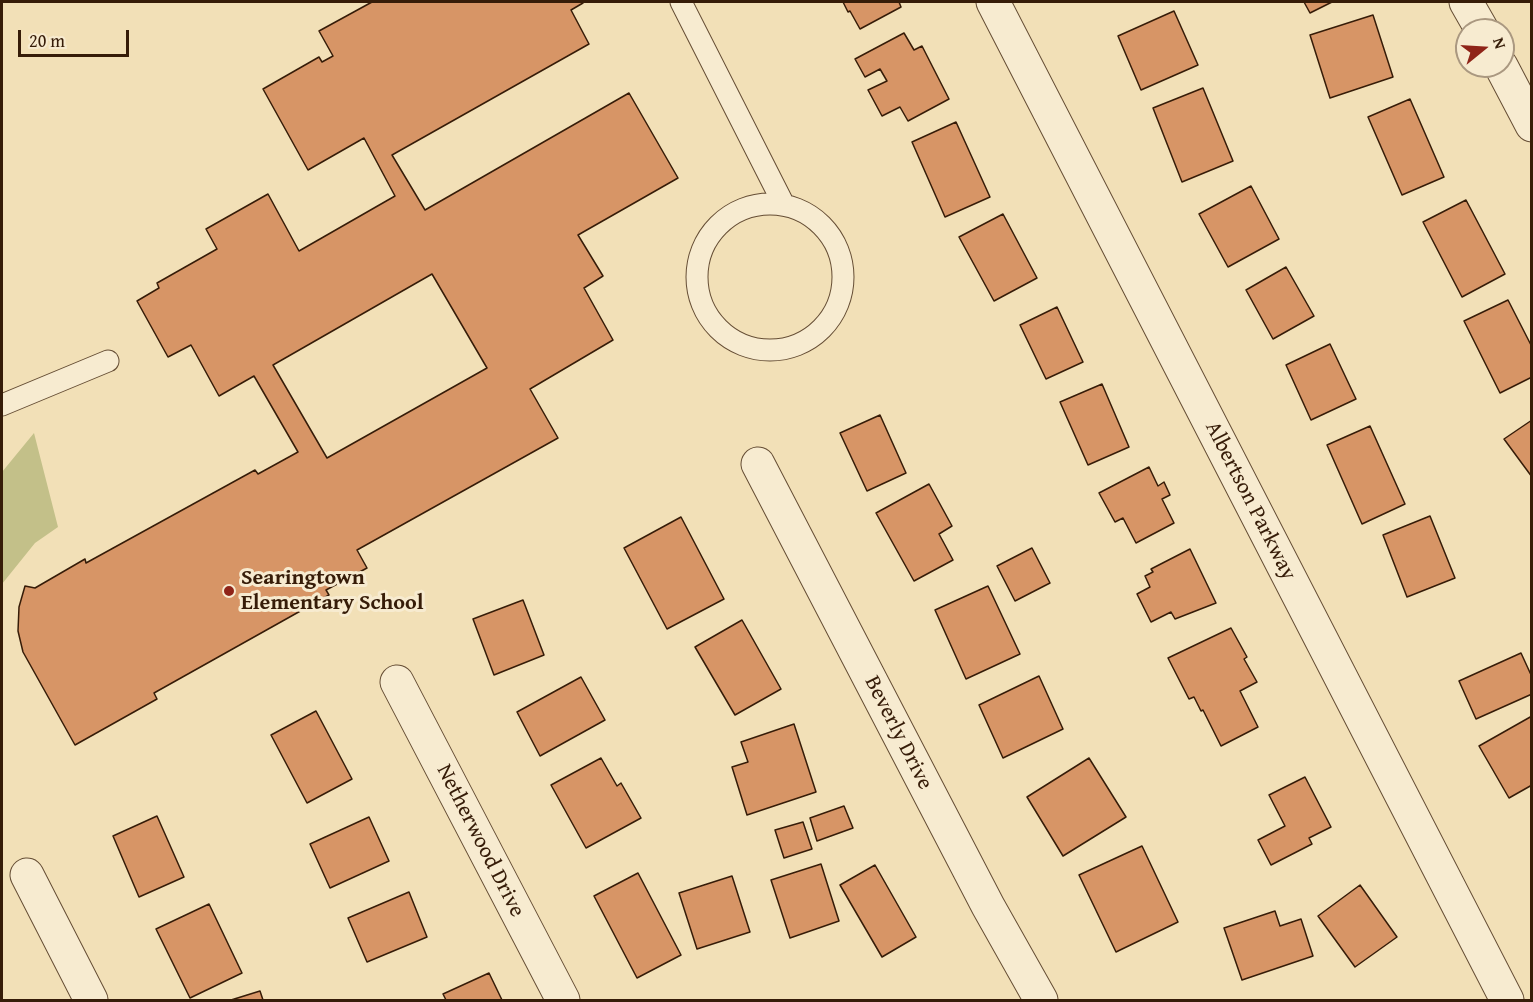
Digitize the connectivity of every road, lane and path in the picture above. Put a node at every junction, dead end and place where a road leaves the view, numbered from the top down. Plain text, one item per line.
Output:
1 (681, 2) edge
2 (993, 2) edge
3 (1466, 2) edge
4 (1475, 18) edge
5 (1507, 78) edge
6 (1532, 125) edge
7 (784, 205) junction
8 (108, 361) dead end
9 (2, 405) edge
10 (758, 464) dead end
11 (398, 682) dead end
12 (27, 875) dead end
13 (91, 1000) edge
14 (563, 1000) edge
15 (1041, 1000) edge
16 (1508, 1000) edge

1 - 7 lane
2 - 16 street, Albertson Parkway
3 - 4 street
5 - 6 street
7 - 7 lane
8 - 9 lane
10 - 15 street, Beverly Drive
11 - 14 street, Netherwood Drive
12 - 13 street

